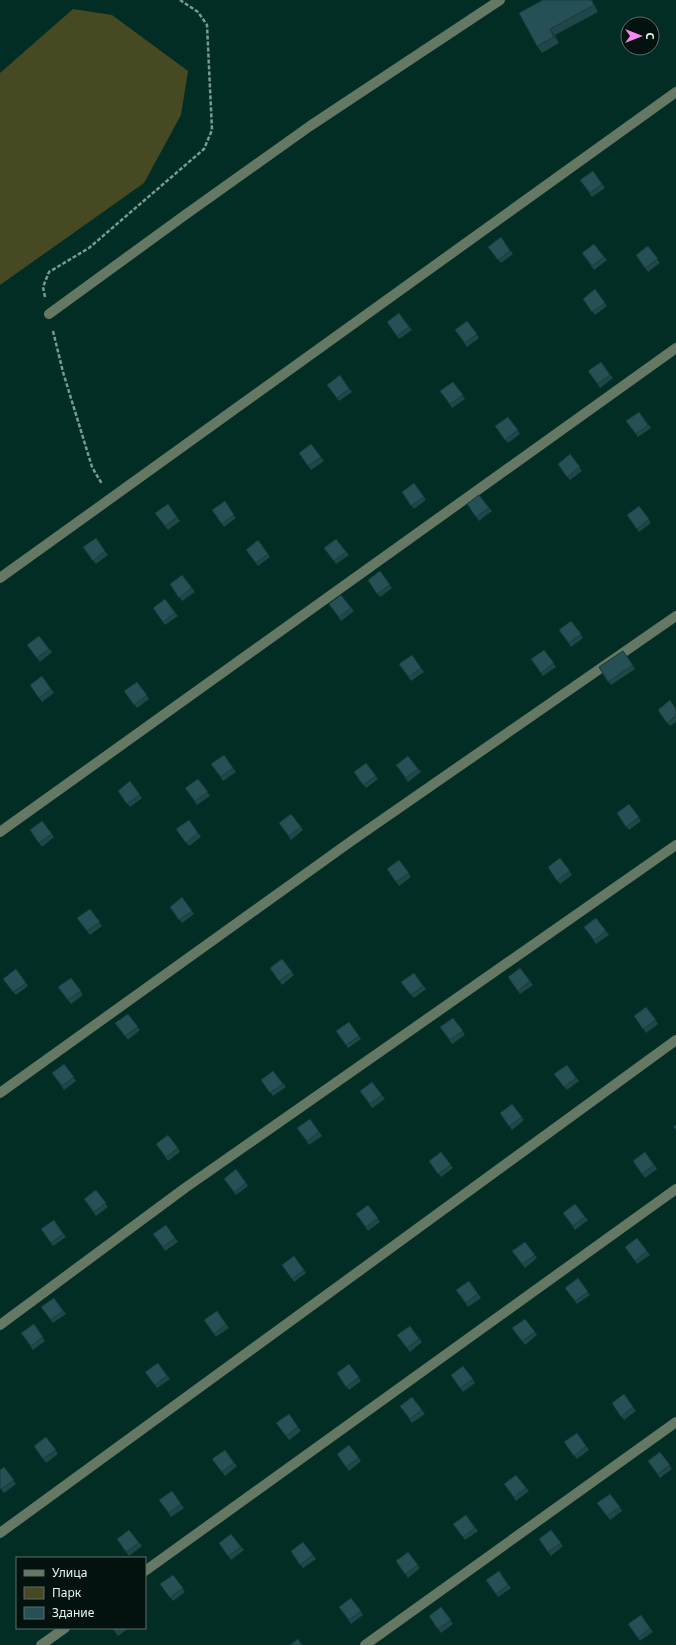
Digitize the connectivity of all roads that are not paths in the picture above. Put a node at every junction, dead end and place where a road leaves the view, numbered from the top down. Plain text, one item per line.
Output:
1 (500, 0) edge
2 (676, 92) edge
3 (49, 314) dead end
4 (676, 348) edge
5 (0, 578) edge
6 (676, 616) edge
7 (0, 832) edge
8 (676, 844) edge
9 (676, 1040) edge
10 (0, 1093) edge
11 (676, 1189) edge
12 (0, 1325) edge
13 (676, 1422) edge
14 (0, 1533) edge
15 (146, 1570) edge
16 (64, 1629) edge
17 (41, 1645) edge
18 (364, 1645) edge

1 - 3 lane
2 - 5 lane
4 - 7 lane
6 - 10 lane
8 - 12 lane
9 - 14 lane
11 - 15 lane
13 - 18 lane
16 - 17 lane

